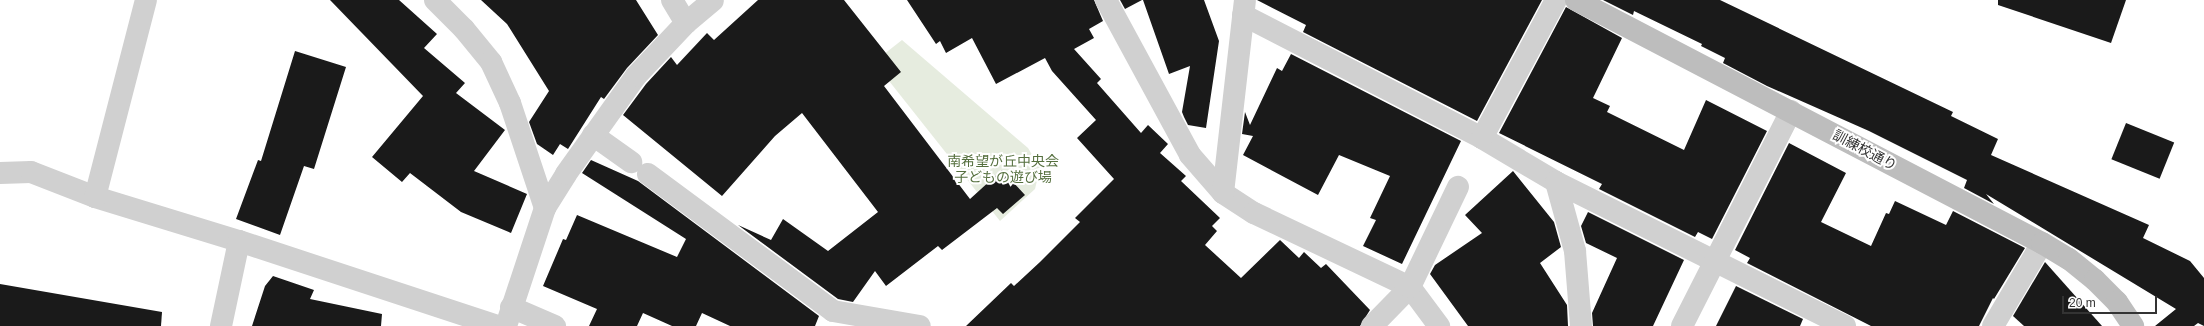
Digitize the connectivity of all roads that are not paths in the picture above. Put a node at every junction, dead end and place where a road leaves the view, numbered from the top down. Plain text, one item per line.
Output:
1 (146, 0) edge
2 (435, 0) edge
3 (672, 0) edge
4 (713, 0) edge
5 (1106, 0) edge
6 (1556, 0) edge
7 (1576, 0) edge
8 (1244, 7) edge
9 (686, 23) junction
10 (1791, 111) junction
11 (593, 134) junction
12 (1482, 138) junction
13 (0, 173) edge
14 (1556, 182) junction
15 (1458, 187) dead end
16 (1223, 193) junction
17 (95, 197) junction
18 (545, 208) junction
19 (239, 240) junction
20 (2042, 242) junction
21 (1715, 261) junction
22 (1410, 287) junction
23 (509, 316) edge
24 (1840, 325) edge
25 (220, 326) edge
26 (497, 326) edge
27 (555, 326) edge
28 (920, 326) edge
29 (1372, 326) edge
30 (1439, 326) edge
31 (1581, 326) edge
32 (1682, 326) edge
33 (1993, 326) edge
34 (2133, 326) edge

1 - 17 street
2 - 18 street
3 - 9 street
4 - 9 street
5 - 16 street
6 - 12 street
7 - 10 street, 訓練校通り
8 - 12 street
8 - 16 street
9 - 11 street
10 - 20 street, 訓練校通り
10 - 21 street
11 - 18 street
11 - 28 street
12 - 14 street
13 - 17 street
14 - 21 street
14 - 31 street
15 - 22 street
16 - 22 street
17 - 19 street
18 - 23 street
19 - 25 street
19 - 26 street
20 - 33 street
20 - 34 street, 訓練校通り
21 - 24 street
21 - 32 street
22 - 29 street
22 - 30 street
23 - 27 street

